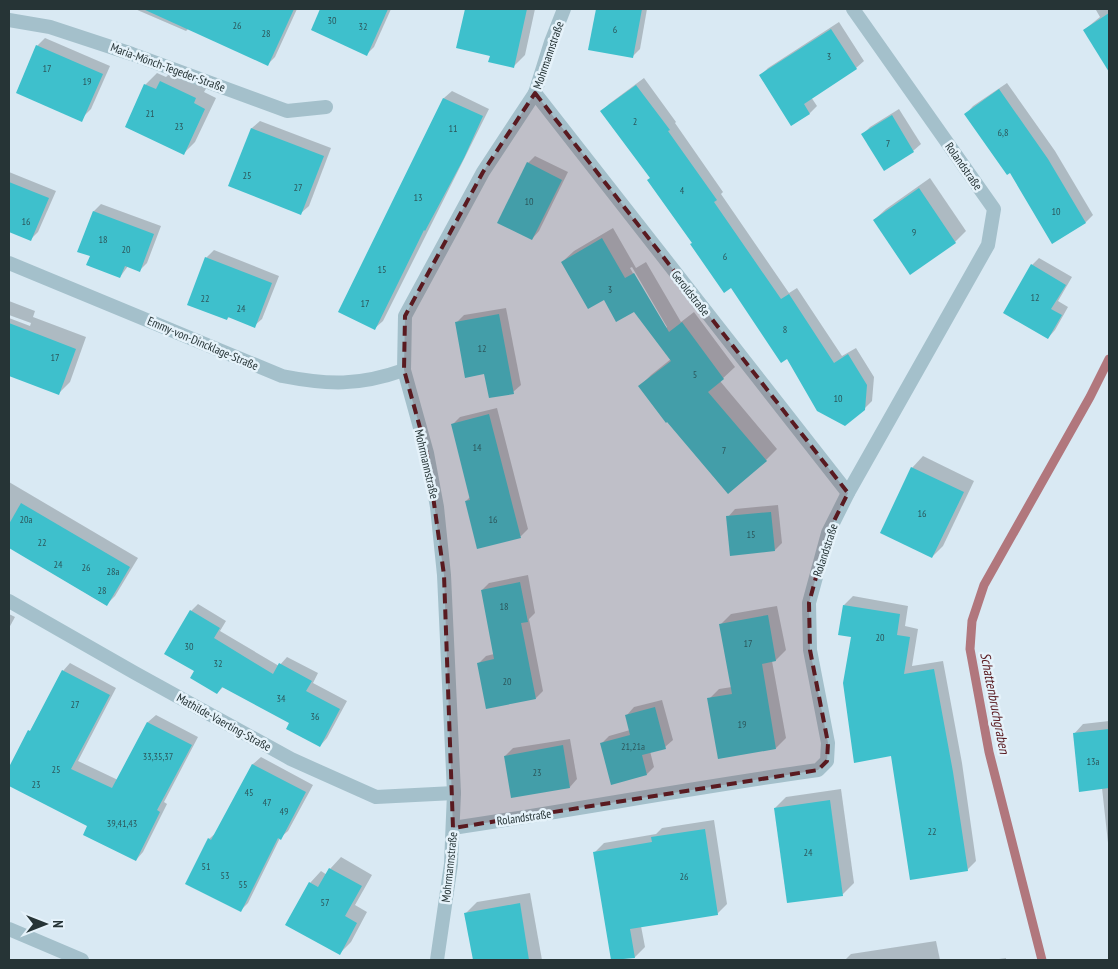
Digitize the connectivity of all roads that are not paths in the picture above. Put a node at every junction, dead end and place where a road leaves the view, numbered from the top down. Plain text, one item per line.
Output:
1 (564, 9) edge
2 (854, 9) edge
3 (9, 20) edge
4 (535, 93) junction
5 (326, 107) dead end
6 (9, 263) edge
7 (404, 370) junction
8 (848, 493) junction
9 (9, 601) edge
10 (454, 793) junction
11 (453, 828) junction
12 (9, 929) edge
13 (82, 960) edge
14 (437, 960) edge

1 - 4 street, Mohrmannstraße
2 - 8 street, Rolandstraße
3 - 5 street, Maria-Mönch-Tegeder-Straße
4 - 7 street, Mohrmannstraße
4 - 8 street, Geroldstraße
6 - 7 street, Emmy-von-Dincklage-Straße
7 - 10 street, Mohrmannstraße
8 - 11 street, Rolandstraße
9 - 10 street, Mathilde-Vaerting-Straße
10 - 11 street, Mohrmannstraße
11 - 14 street, Mohrmannstraße
12 - 13 street

